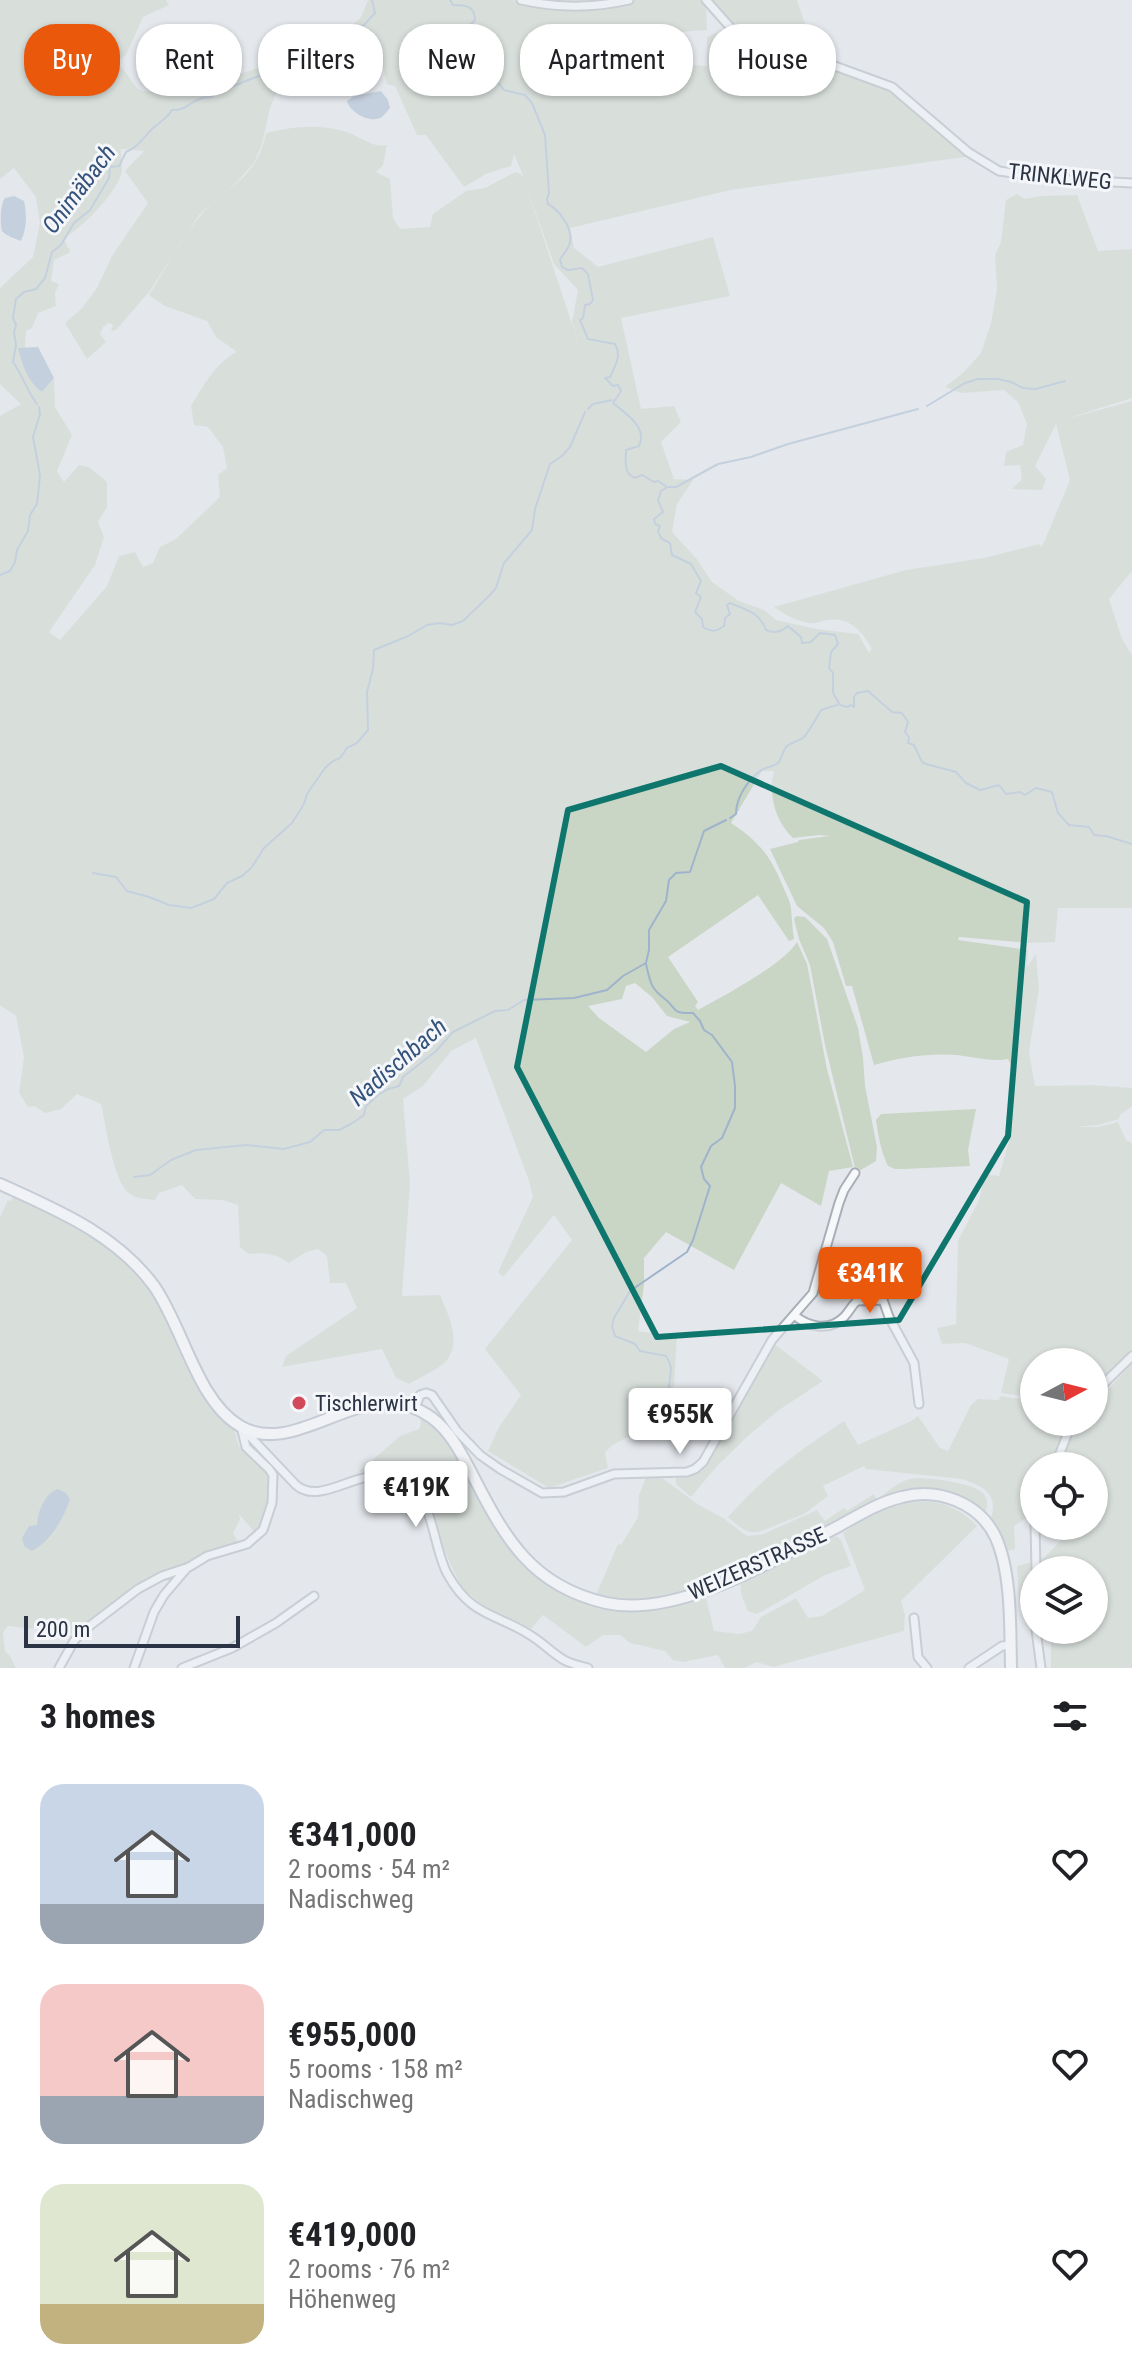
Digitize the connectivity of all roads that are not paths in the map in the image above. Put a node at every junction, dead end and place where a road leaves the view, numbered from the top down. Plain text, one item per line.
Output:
1 (521, 0) edge
2 (629, 0) edge
3 (706, 0) edge
4 (1132, 183) edge
5 (855, 1173) dead end
6 (0, 1184) edge
7 (794, 1315) junction
8 (1132, 1356) edge
9 (1108, 1379) edge
10 (919, 1404) dead end
11 (415, 1409) junction
12 (241, 1427) junction
13 (189, 1567) junction
14 (314, 1596) dead end
15 (914, 1618) dead end
16 (1038, 1644) edge
17 (1010, 1645) junction
18 (59, 1668) edge
19 (134, 1668) edge
20 (182, 1668) edge
21 (588, 1668) edge
22 (927, 1668) edge
23 (969, 1668) edge
24 (1011, 1668) edge
25 (1041, 1668) edge

1 - 2 street
3 - 4 street, TRINKLWEG
5 - 7 street
6 - 12 main road
7 - 10 street
7 - 11 street
8 - 9 street
11 - 12 main road, WEIZERSTRASSE
11 - 17 main road, WEIZERSTRASSE
12 - 13 street
12 - 21 street
13 - 18 street
13 - 19 street
14 - 20 street
15 - 22 street
16 - 25 street
17 - 23 street
17 - 24 main road, WEIZERSTRASSE

